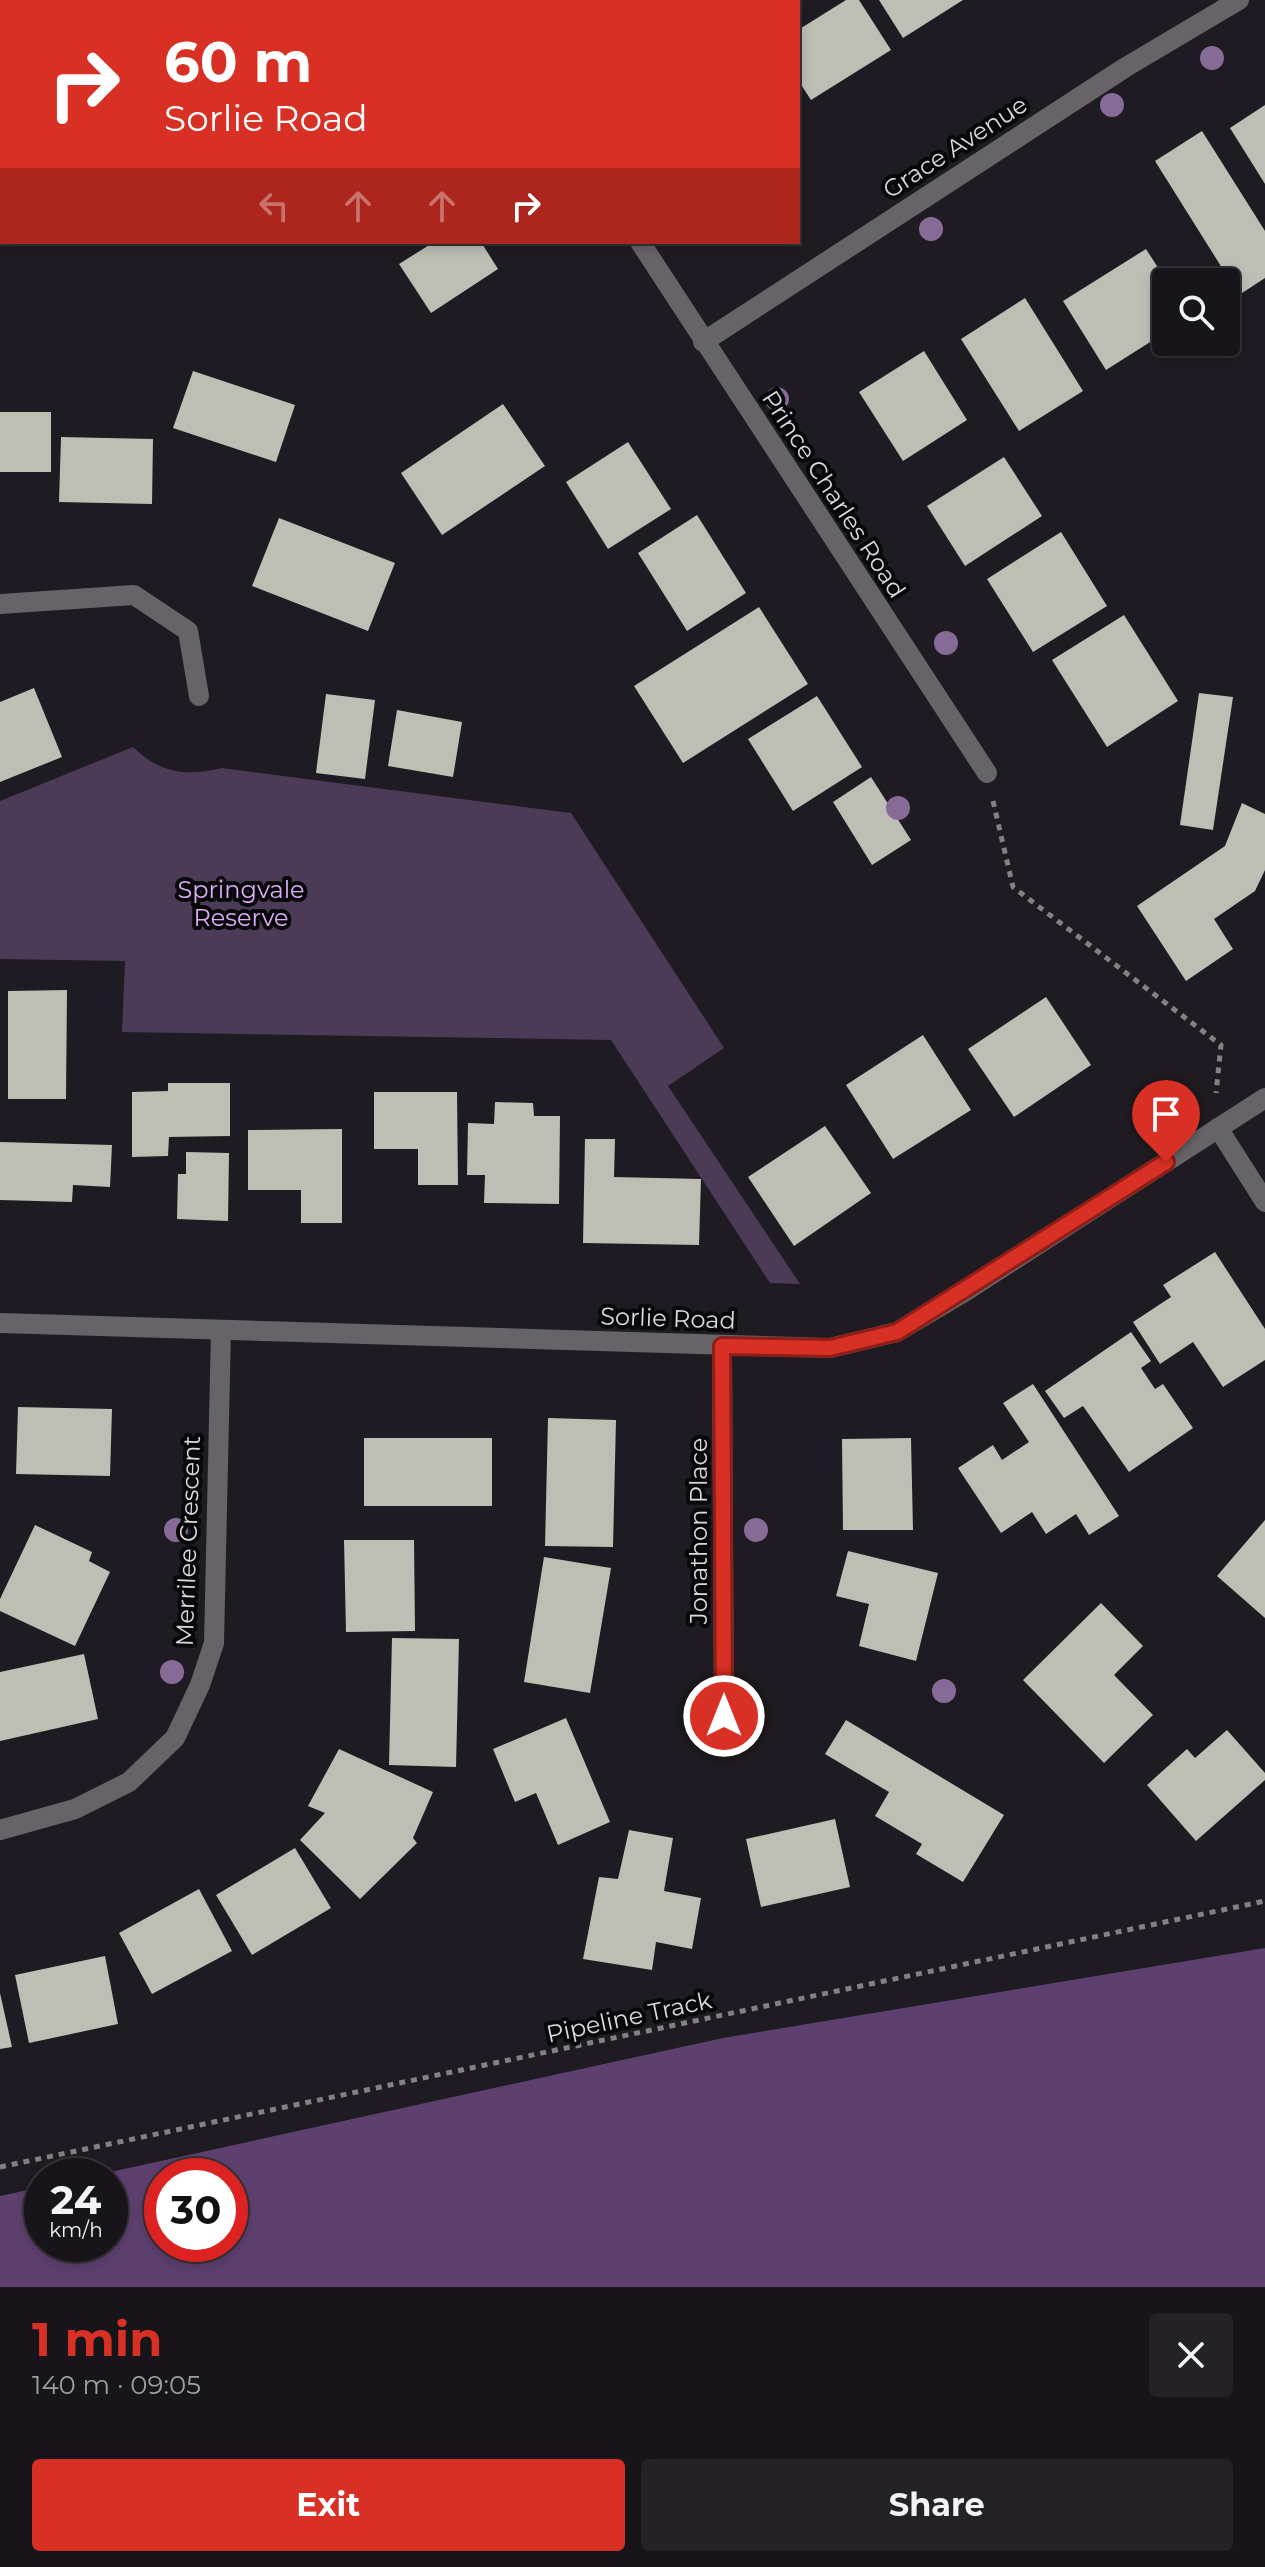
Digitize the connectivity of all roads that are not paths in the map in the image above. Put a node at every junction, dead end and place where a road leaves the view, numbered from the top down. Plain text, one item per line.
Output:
1 (1239, 0) edge
2 (641, 244) edge
3 (703, 342) junction
4 (0, 604) edge
5 (199, 696) dead end
6 (987, 773) dead end
7 (1265, 1098) edge
8 (1218, 1128) junction
9 (1265, 1202) edge
10 (0, 1323) edge
11 (221, 1330) junction
12 (722, 1346) junction
13 (724, 1716) dead end
14 (0, 1830) edge

1 - 3 street, Grace Avenue
2 - 3 street, Prince Charles Road
3 - 6 street, Prince Charles Road
4 - 5 street
7 - 8 street, Sorlie Road
8 - 9 street
8 - 12 street, Sorlie Road
10 - 11 street, Sorlie Road
11 - 12 street, Sorlie Road
11 - 14 street, Merrilee Crescent
12 - 13 street, Jonathon Place

